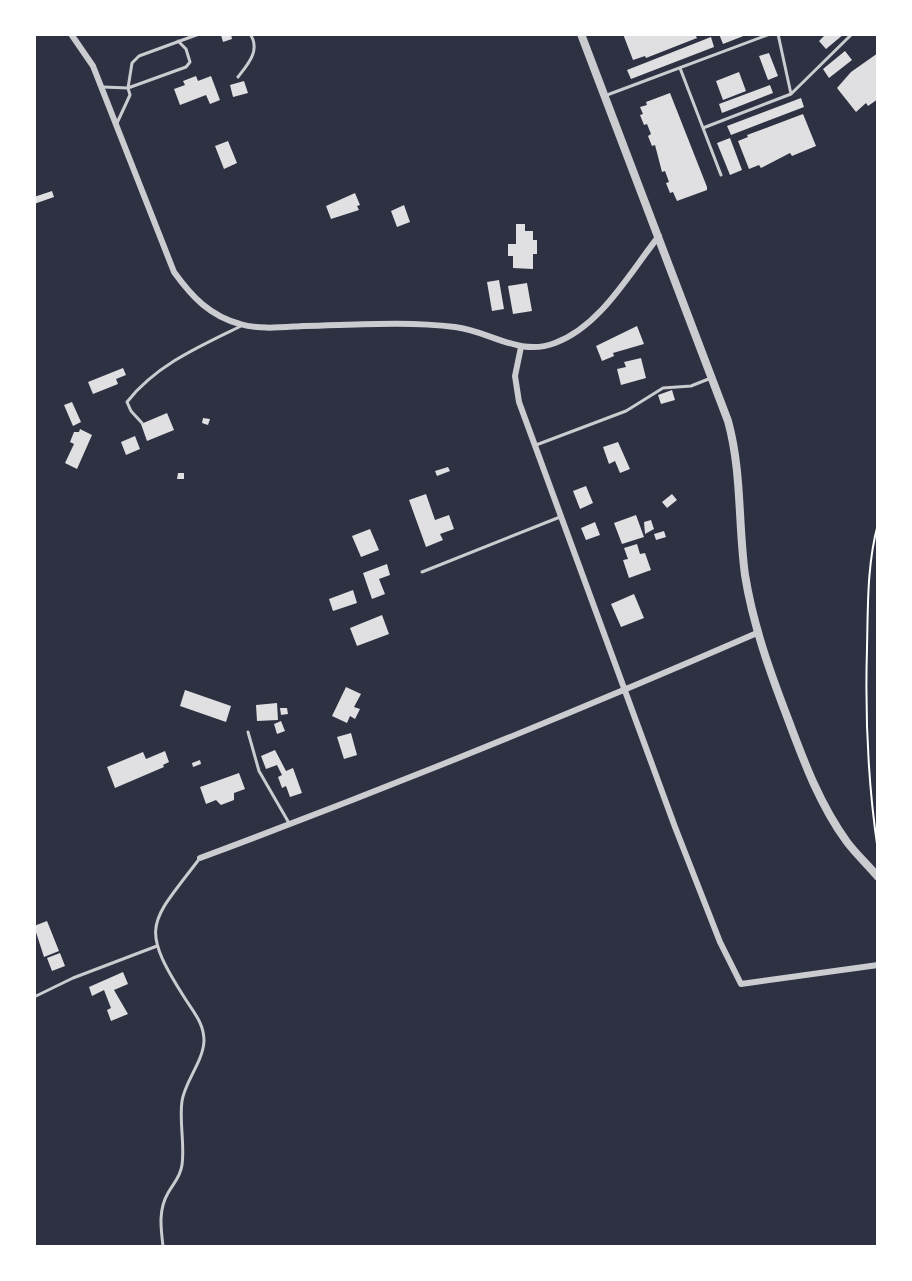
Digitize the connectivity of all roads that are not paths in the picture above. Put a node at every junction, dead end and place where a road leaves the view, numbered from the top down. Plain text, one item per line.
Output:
1 (71, 34) edge
2 (199, 34) edge
3 (250, 34) edge
4 (581, 34) edge
5 (770, 34) edge
6 (778, 34) edge
7 (852, 34) edge
8 (178, 41) junction
9 (680, 68) junction
10 (238, 77) dead end
11 (101, 87) junction
12 (128, 88) junction
13 (790, 94) junction
14 (605, 96) junction
15 (116, 127) junction
16 (703, 128) junction
17 (721, 175) dead end
18 (659, 236) junction
19 (243, 325) junction
20 (521, 347) junction
21 (713, 378) junction
22 (142, 423) dead end
23 (536, 445) junction
24 (560, 517) junction
25 (422, 572) dead end
26 (757, 633) junction
27 (625, 691) junction
28 (248, 732) dead end
29 (290, 825) junction
30 (200, 858) joint
31 (878, 877) edge
32 (157, 946) junction
33 (878, 965) edge
34 (34, 997) edge
35 (164, 1246) edge

1 - 11 street
2 - 8 lane
3 - 10 lane
4 - 14 street
5 - 9 lane
6 - 13 lane
7 - 13 lane
8 - 12 lane
8 - 12 lane
9 - 14 lane
9 - 16 lane
11 - 12 lane
11 - 15 street
12 - 15 lane
13 - 16 lane
14 - 18 street
15 - 19 street
16 - 17 lane
18 - 20 street
18 - 21 street
19 - 20 street
19 - 22 lane
20 - 23 street
21 - 23 lane
21 - 26 street
23 - 24 street
24 - 25 lane
24 - 27 street
26 - 27 street
26 - 31 street
27 - 29 street
27 - 33 street
28 - 29 lane
29 - 30 street
30 - 32 lane
32 - 34 lane
32 - 35 lane

